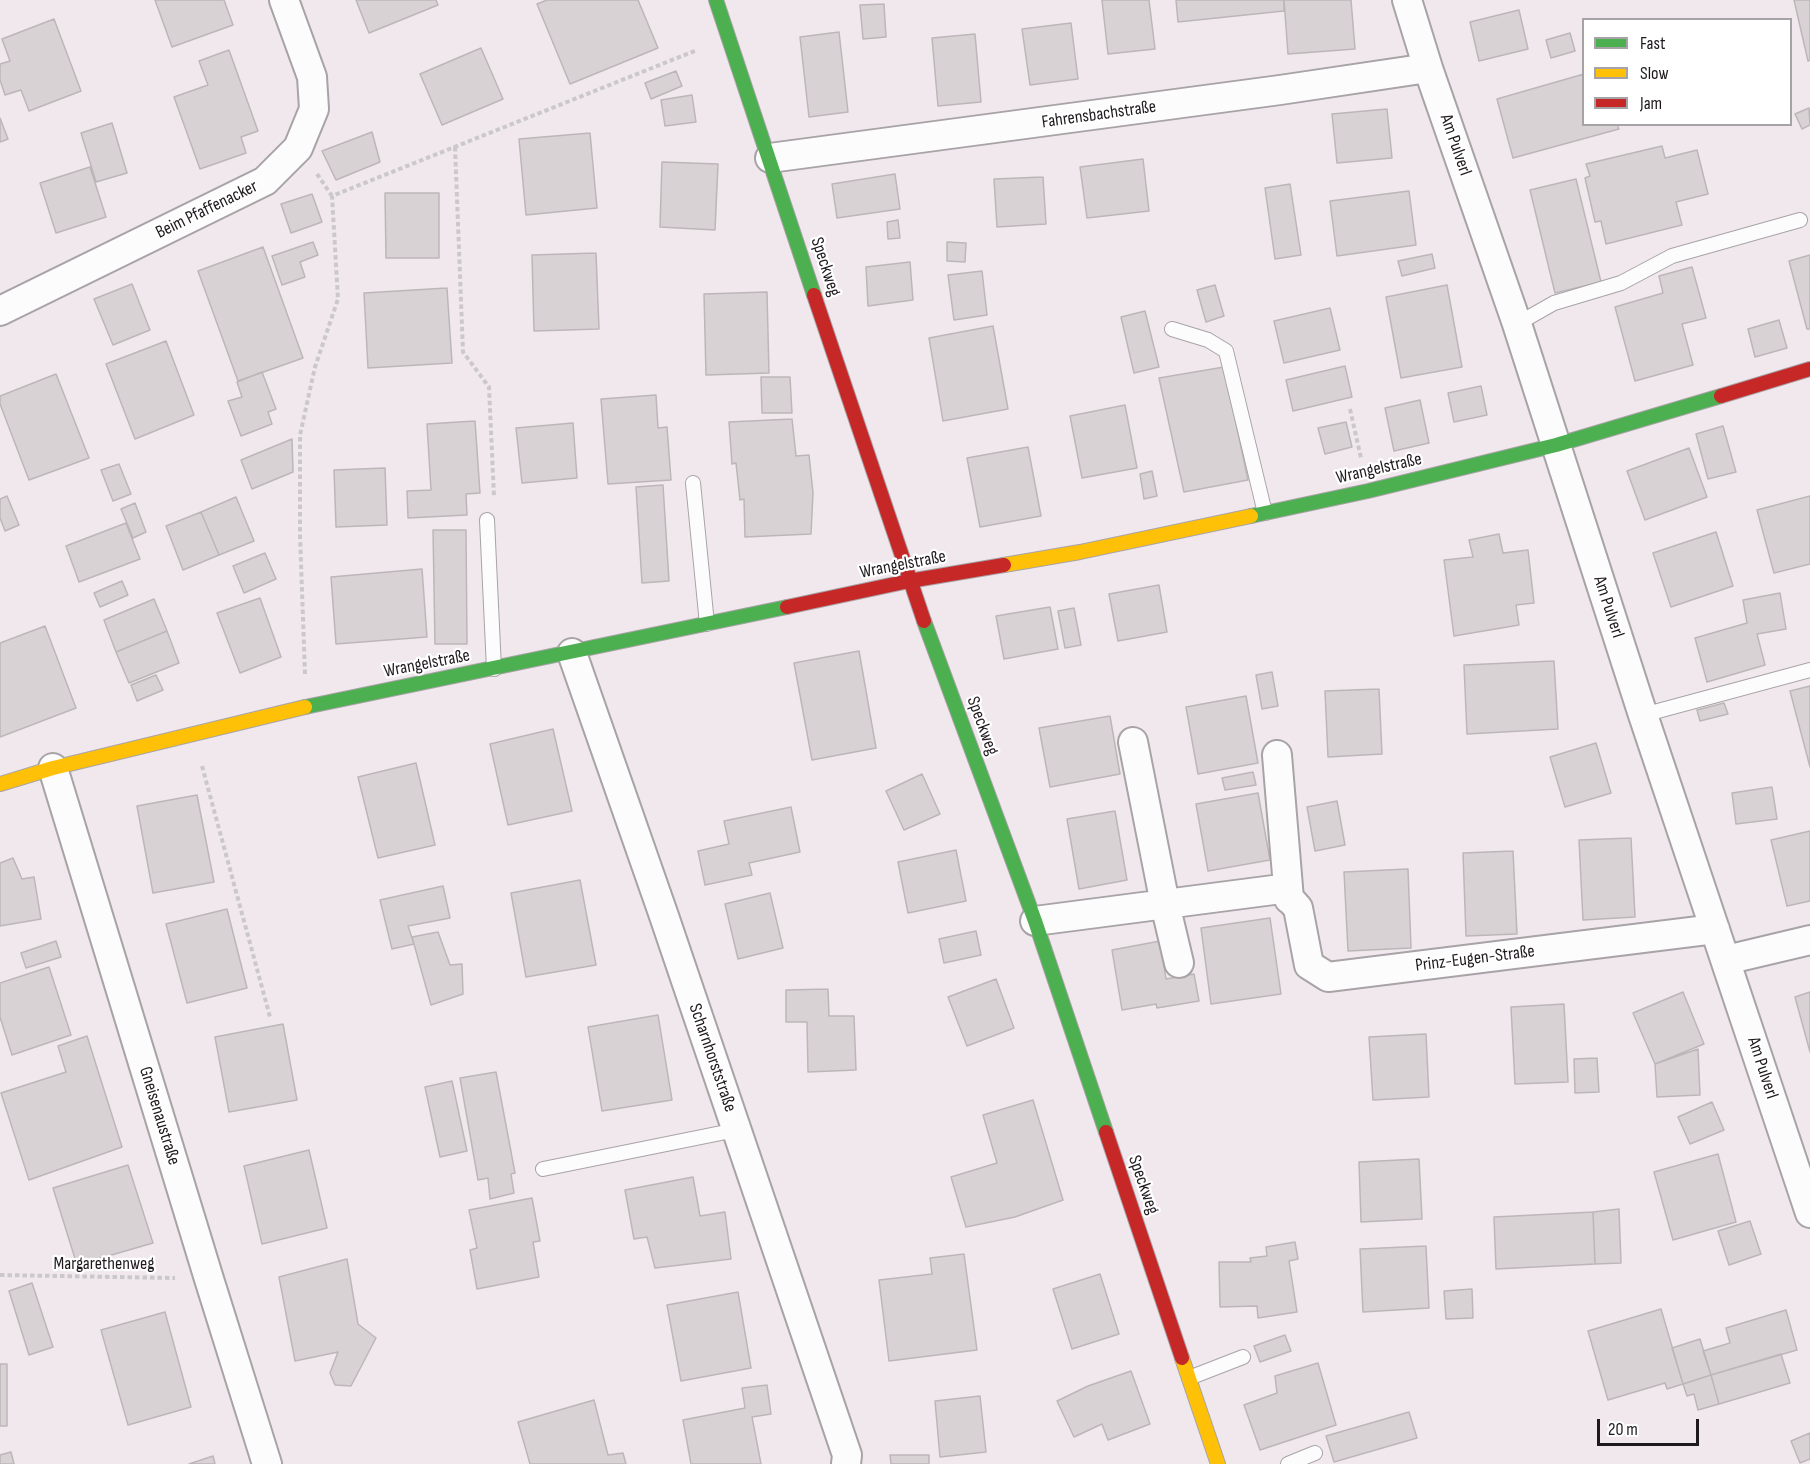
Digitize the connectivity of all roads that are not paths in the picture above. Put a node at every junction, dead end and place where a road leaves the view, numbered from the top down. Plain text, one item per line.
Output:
1 (284, 0) edge
2 (716, 0) edge
3 (1407, 0) edge
4 (1428, 68) junction
5 (770, 158) junction
6 (1800, 220) dead end
7 (0, 311) edge
8 (1517, 324) junction
9 (1172, 329) dead end
10 (1810, 369) edge
11 (1556, 445) junction
12 (693, 483) dead end
13 (1265, 513) junction
14 (487, 520) road end
15 (909, 581) junction
16 (707, 624) junction
17 (572, 653) junction
18 (494, 669) junction
19 (1810, 670) edge
20 (1643, 715) junction
21 (1133, 742) dead end
22 (1277, 755) dead end
23 (53, 768) junction
24 (0, 784) edge
25 (1289, 899) junction
26 (1165, 904) junction
27 (1035, 921) junction
28 (1715, 929) junction
29 (1810, 940) edge
30 (1726, 960) junction
31 (1179, 963) dead end
32 (736, 1130) junction
33 (543, 1169) dead end
34 (1810, 1213) edge
35 (1243, 1357) dead end
36 (1189, 1378) junction
37 (1315, 1453) dead end
38 (267, 1464) edge
39 (846, 1464) edge
40 (1218, 1464) edge
41 (1288, 1464) edge

1 - 7 street, Beim Pfaffenacker
2 - 5 street, Speckweg
3 - 4 street, Am Pulverl
4 - 5 street, Fahrensbachstraße
4 - 8 street, Am Pulverl
5 - 15 street, Speckweg
6 - 8 lane
8 - 11 street, Am Pulverl
9 - 13 lane
10 - 11 street, Wrangelstraße
11 - 13 street, Wrangelstraße
11 - 20 street, Am Pulverl
12 - 16 lane
13 - 15 street, Wrangelstraße
14 - 18 lane
15 - 16 street, Wrangelstraße
15 - 27 street, Speckweg
16 - 17 street, Wrangelstraße
17 - 18 street, Wrangelstraße
17 - 32 street, Scharnhorststraße
18 - 23 street, Wrangelstraße
19 - 20 lane
20 - 28 street, Am Pulverl
21 - 26 street
22 - 25 street, Prinz-Eugen-Straße
23 - 24 street, Wrangelstraße
23 - 38 street, Gneisenaustraße
25 - 26 street
25 - 28 street, Prinz-Eugen-Straße
26 - 27 street
26 - 31 street
27 - 36 street, Speckweg
28 - 30 street, Am Pulverl
29 - 30 street
30 - 34 street, Am Pulverl
32 - 33 lane
32 - 39 street, Scharnhorststraße
35 - 36 lane
36 - 40 street, Speckweg
37 - 41 lane

